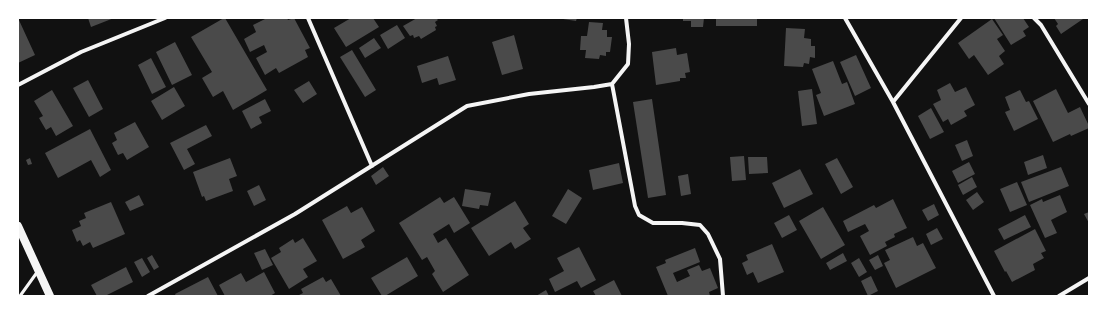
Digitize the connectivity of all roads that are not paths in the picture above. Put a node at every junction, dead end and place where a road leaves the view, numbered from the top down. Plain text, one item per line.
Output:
1 (165, 18) edge
2 (308, 18) edge
3 (626, 18) edge
4 (845, 18) edge
5 (961, 18) edge
6 (1034, 18) edge
7 (612, 84) junction
8 (18, 85) edge
9 (892, 102) junction
10 (1089, 104) edge
11 (372, 166) junction
12 (18, 226) edge
13 (38, 270) junction
14 (1089, 278) edge
15 (20, 296) edge
16 (50, 296) edge
17 (148, 296) edge
18 (723, 296) edge
19 (994, 296) edge
20 (1059, 296) edge

1 - 8 street
2 - 11 street
3 - 7 street
4 - 9 street
5 - 9 street
6 - 10 street
7 - 11 street
7 - 18 street
9 - 19 street
11 - 17 street
12 - 13 main road
13 - 15 lane
13 - 16 main road
14 - 20 street

